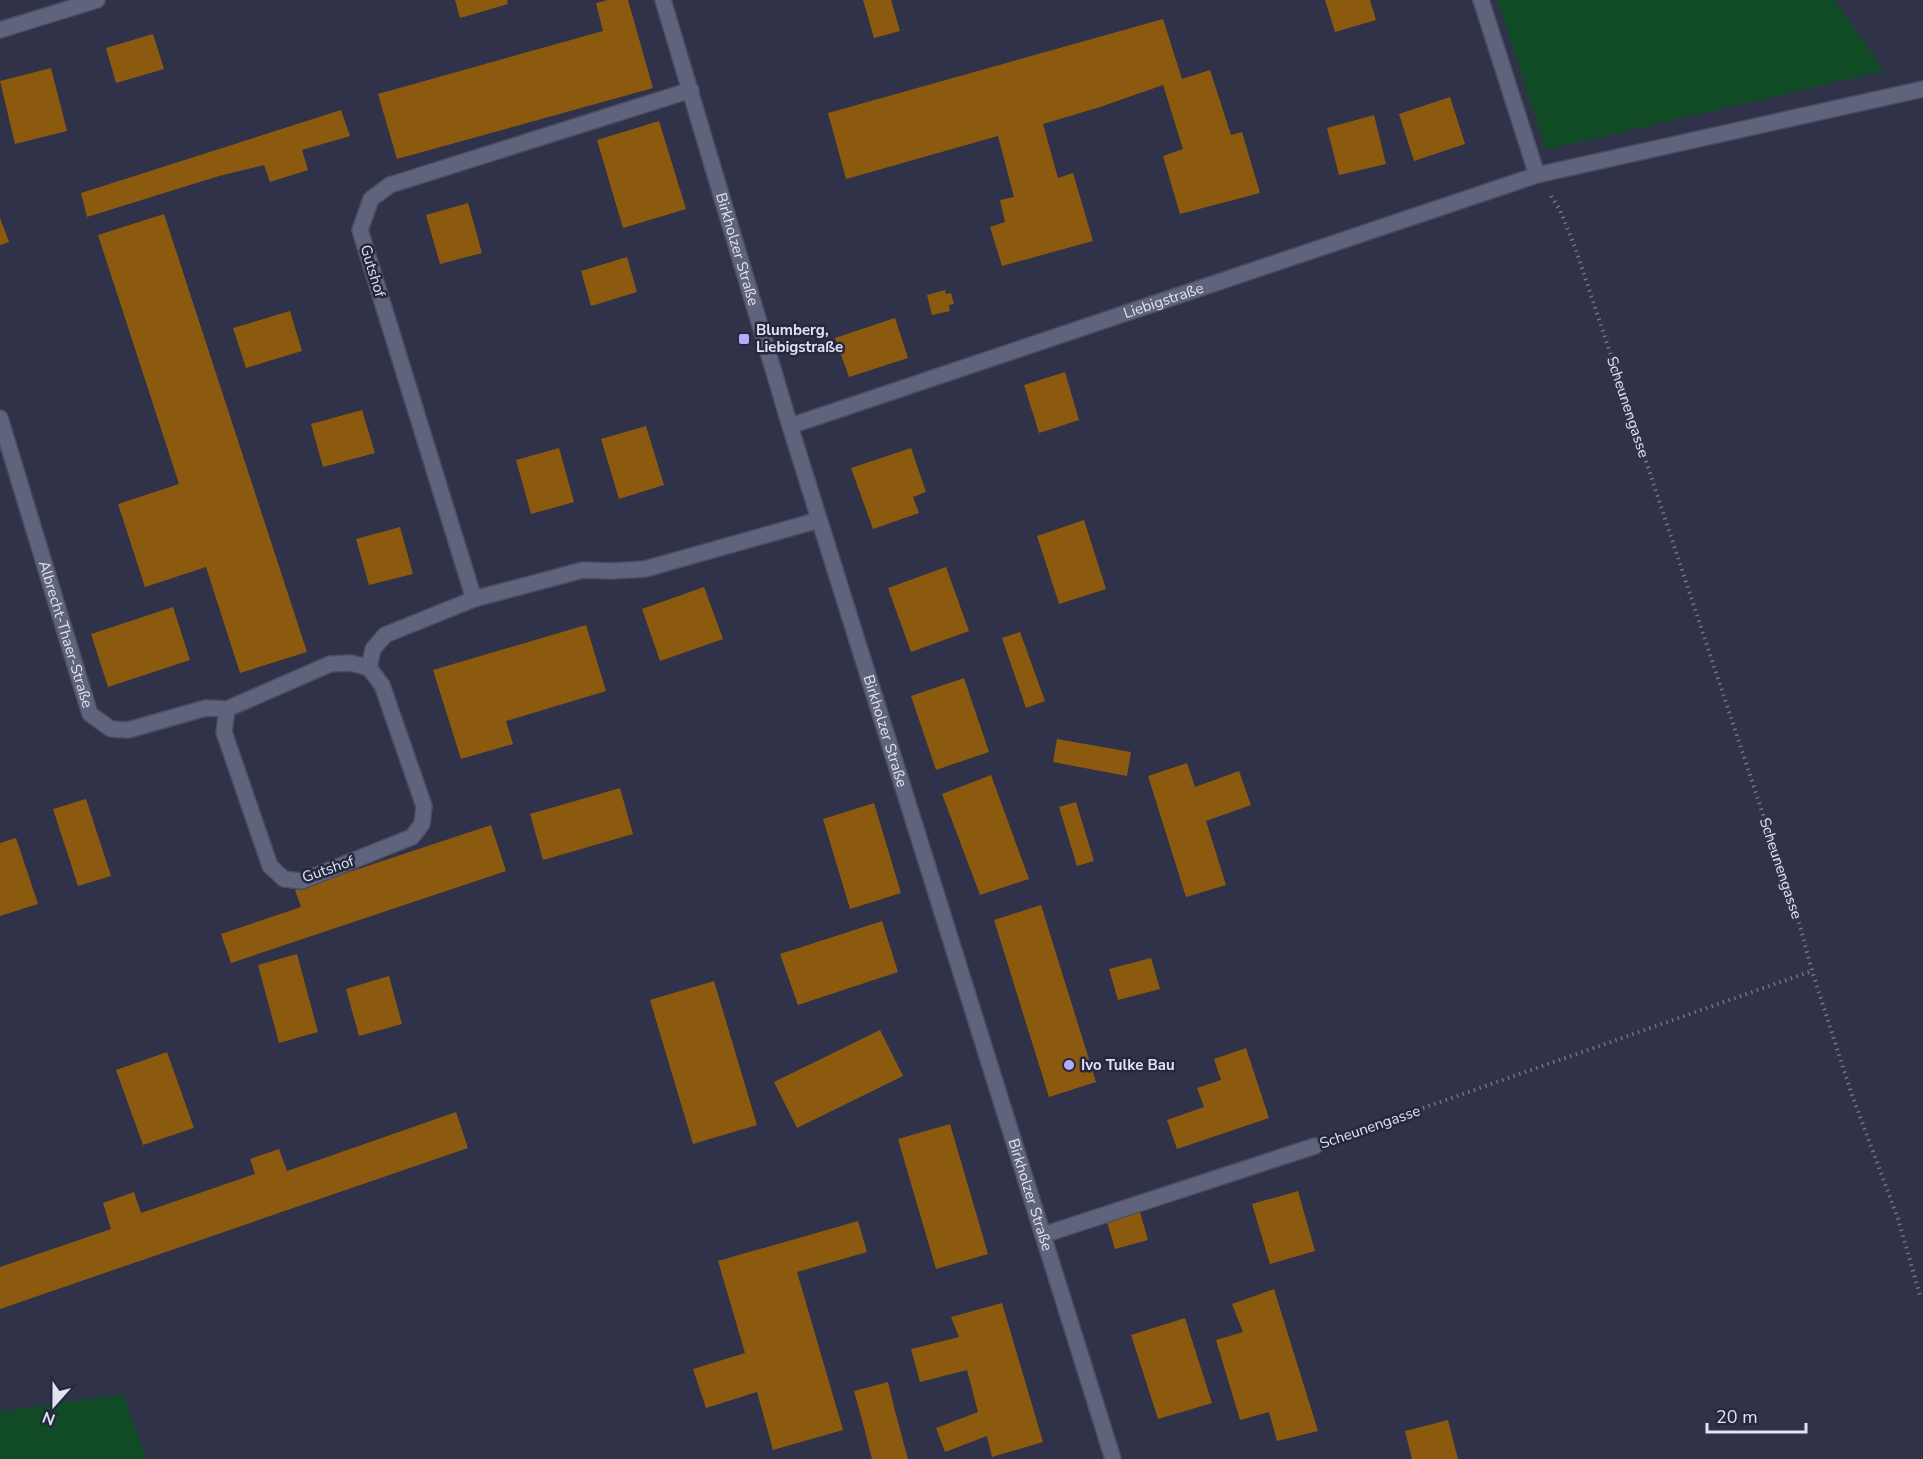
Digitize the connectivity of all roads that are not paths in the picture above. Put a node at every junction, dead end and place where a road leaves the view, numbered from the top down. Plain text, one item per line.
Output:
1 (97, 0) edge
2 (663, 0) edge
3 (1480, 0) edge
4 (0, 30) edge
5 (1923, 89) edge
6 (691, 90) junction
7 (1537, 175) junction
8 (0, 418) edge
9 (790, 426) junction
10 (819, 520) junction
11 (474, 599) junction
12 (369, 668) junction
13 (227, 709) junction
14 (1315, 1146) road end
15 (1043, 1234) junction
16 (1113, 1459) edge

1 - 4 street
2 - 6 street, Birkholzer Straße
3 - 7 street
5 - 7 street, Liebigstraße
6 - 9 street, Birkholzer Straße
6 - 11 street, Gutshof
7 - 9 street, Liebigstraße
8 - 13 street, Albrecht-Thaer-Straße
9 - 10 street, Birkholzer Straße
10 - 11 street
10 - 15 street, Birkholzer Straße
11 - 12 street
12 - 13 street
12 - 13 street, Gutshof
14 - 15 street, Scheunengasse
15 - 16 street, Birkholzer Straße

